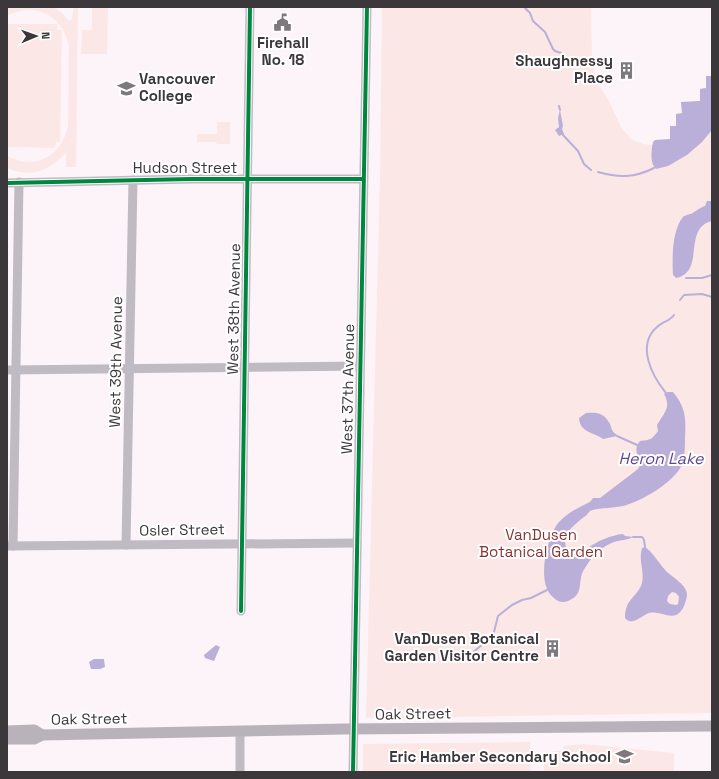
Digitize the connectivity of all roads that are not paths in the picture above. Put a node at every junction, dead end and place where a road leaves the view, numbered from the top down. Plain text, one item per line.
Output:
1 (250, 7) edge
2 (367, 7) edge
3 (363, 178) junction
4 (248, 179) junction
5 (133, 180) junction
6 (19, 182) junction
7 (7, 183) edge
8 (360, 366) junction
9 (245, 367) junction
10 (130, 369) junction
11 (12, 370) edge
12 (357, 542) junction
13 (242, 544) junction
14 (126, 545) junction
15 (10, 546) edge
16 (241, 611) dead end
17 (712, 726) edge
18 (354, 729) junction
19 (7, 731) edge
20 (240, 731) junction
21 (42, 735) junction
22 (7, 739) edge
23 (240, 772) edge
24 (353, 772) edge

1 - 4 street, West 38th Avenue
2 - 3 street, West 37th Avenue
3 - 4 street, Hudson Street
3 - 8 street, West 37th Avenue
4 - 5 street, Hudson Street
4 - 9 street, West 38th Avenue
5 - 6 street, Hudson Street
5 - 10 street, West 39th Avenue
6 - 7 street, Hudson Street
6 - 11 street
8 - 9 street
8 - 12 street, West 37th Avenue
9 - 10 street
9 - 13 street, West 38th Avenue
10 - 11 street
10 - 14 street, West 39th Avenue
11 - 15 street
12 - 13 street, Osler Street
12 - 18 street, West 37th Avenue
13 - 14 street, Osler Street
13 - 16 street, West 38th Avenue
14 - 15 street, Osler Street
17 - 18 main road, Oak Street
18 - 20 main road, Oak Street
18 - 24 street, West 37th Avenue
19 - 21 main road, Oak Street
20 - 21 main road, Oak Street
20 - 23 street
21 - 22 main road, Oak Street

